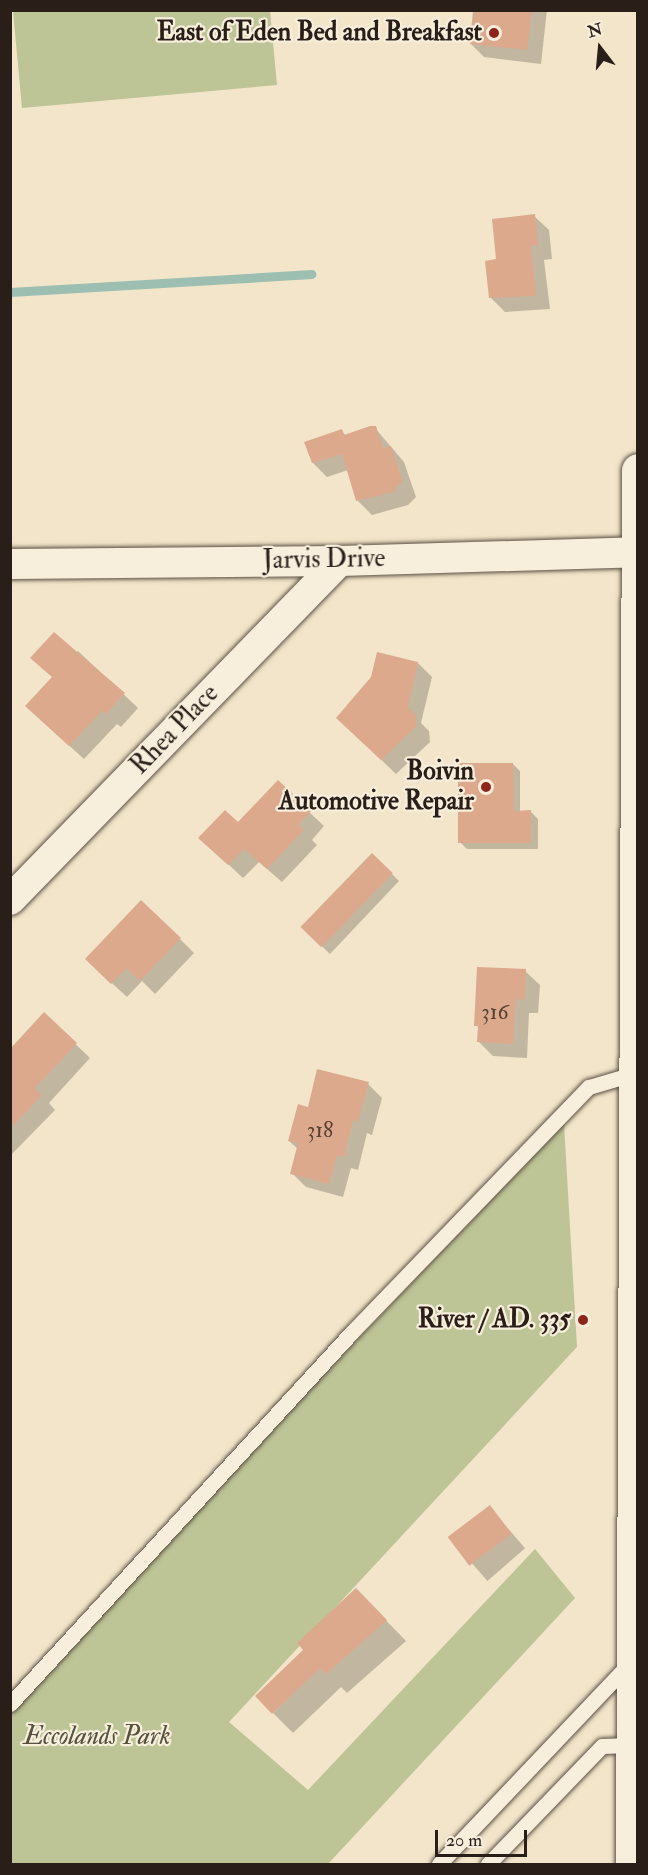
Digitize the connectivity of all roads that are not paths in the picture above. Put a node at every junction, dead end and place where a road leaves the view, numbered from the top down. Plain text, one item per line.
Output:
1 (638, 470) edge
2 (637, 552) edge
3 (340, 561) junction
4 (10, 564) edge
5 (10, 900) edge
6 (636, 1073) junction
7 (636, 1348) edge
8 (630, 1662) junction
9 (10, 1704) edge
10 (631, 1745) junction
11 (439, 1864) edge
12 (488, 1864) edge
13 (632, 1864) edge

1 - 2 main road
2 - 3 street, Jarvis Drive
2 - 6 main road
3 - 4 street, Jarvis Drive
3 - 5 street, Rhea Place
6 - 7 main road
6 - 9 lane
7 - 8 main road
8 - 10 main road
8 - 11 lane
10 - 12 lane
10 - 13 main road

